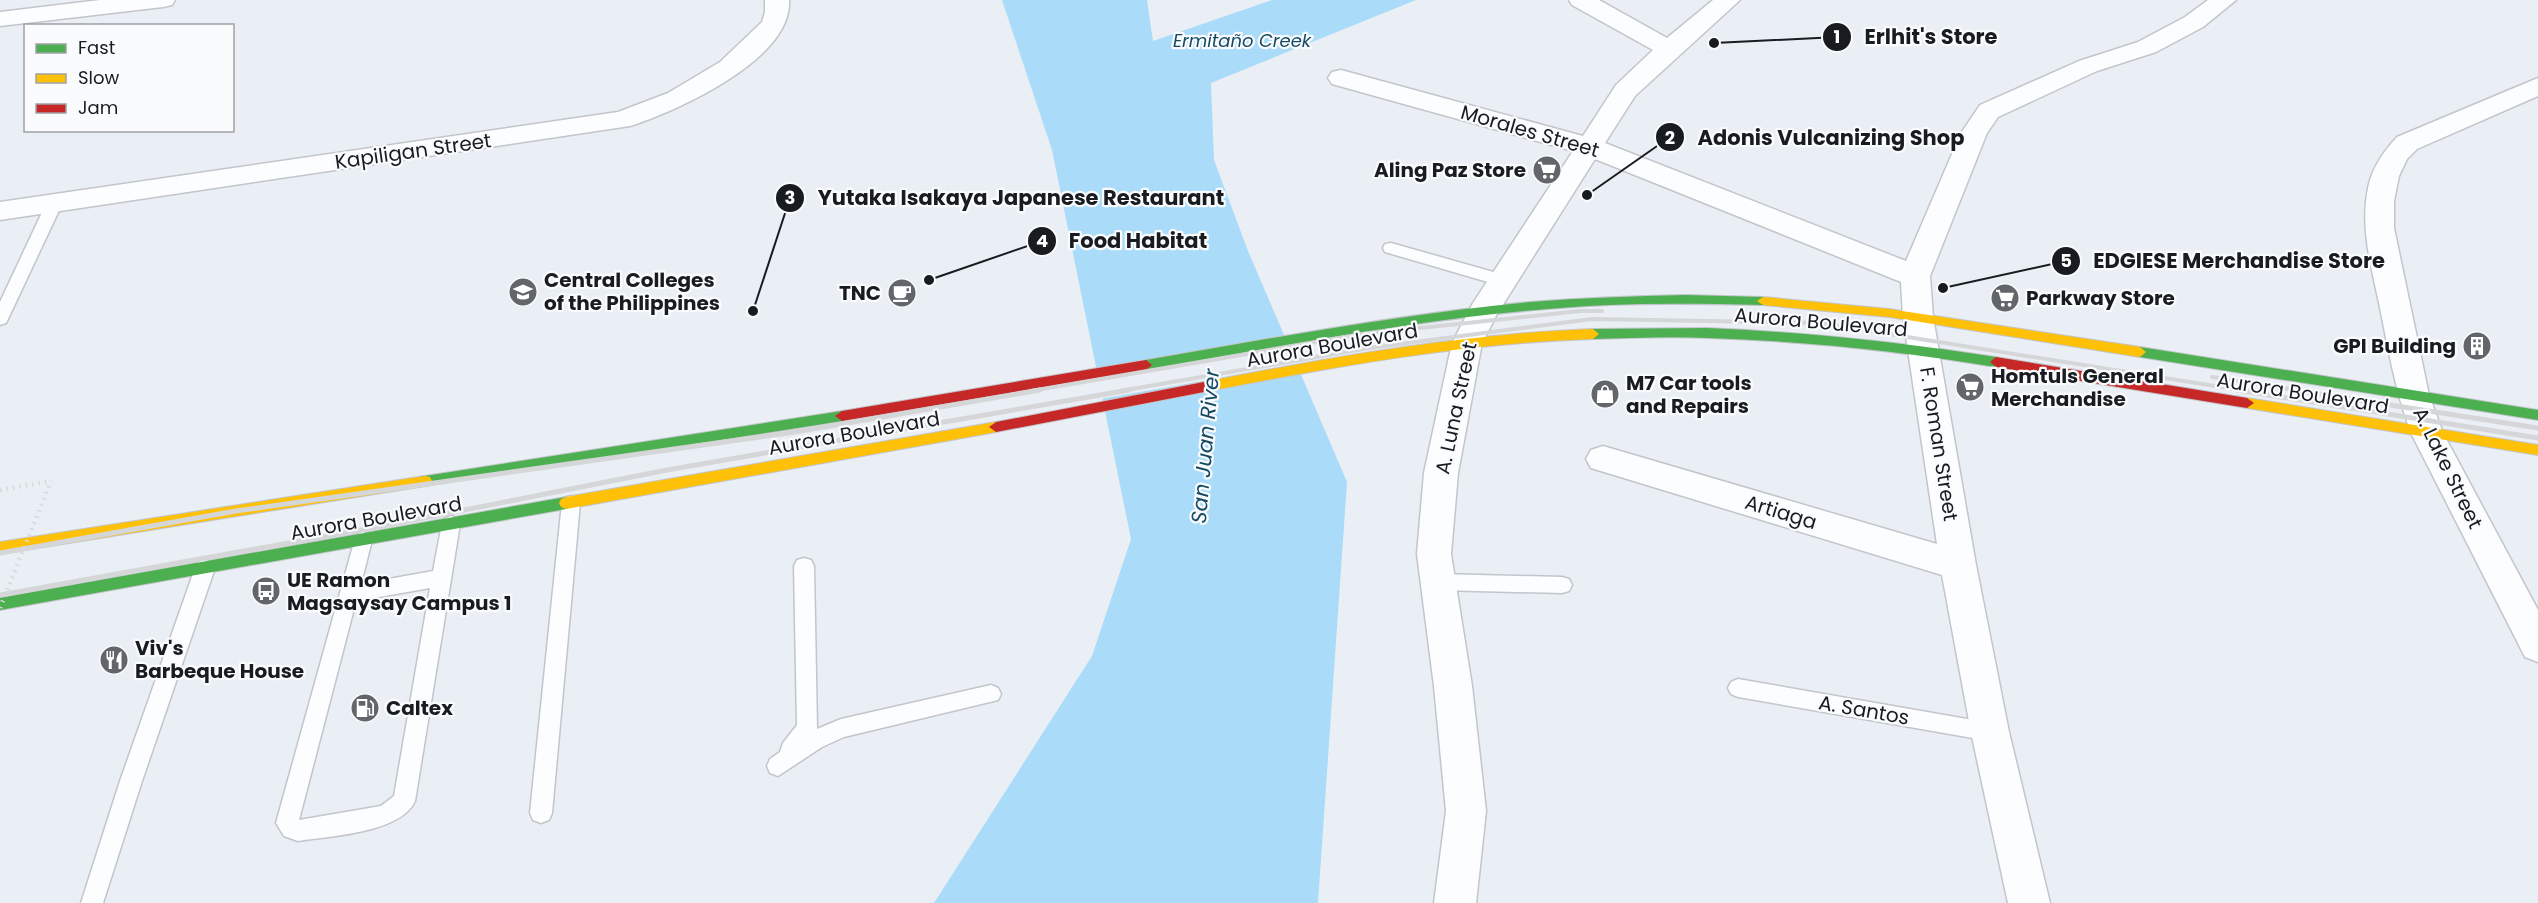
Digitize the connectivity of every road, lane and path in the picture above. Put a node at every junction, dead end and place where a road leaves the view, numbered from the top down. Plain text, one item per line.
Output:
1 (163, 0) edge
2 (777, 0) edge
3 (1581, 0) edge
4 (1728, 0) edge
5 (2224, 0) edge
6 (0, 19) edge
7 (1669, 49) junction
8 (1341, 78) dead end
9 (2538, 86) edge
10 (1591, 147) junction
11 (54, 204) junction
12 (0, 211) edge
13 (1391, 248) dead end
14 (1915, 276) junction
15 (1505, 281) junction
16 (1484, 311) junction
17 (0, 319) edge
18 (1921, 333) junction
19 (1467, 343) junction
20 (2413, 395) junction
21 (2538, 415) edge
22 (2427, 433) junction
23 (2538, 450) edge
24 (1603, 459) dead end
25 (0, 490) edge
26 (571, 497) junction
27 (451, 524) junction
28 (363, 540) junction
29 (0, 548) edge
30 (1958, 565) junction
31 (804, 566) dead end
32 (205, 568) junction
33 (440, 578) junction
34 (1438, 582) junction
35 (1562, 585) dead end
36 (350, 594) junction
37 (0, 606) edge
38 (2538, 646) edge
39 (1738, 688) dead end
40 (991, 694) dead end
41 (1990, 732) junction
42 (540, 813) dead end
43 (92, 903) edge
44 (1455, 903) edge
45 (2029, 903) edge

1 - 6 street
2 - 11 street, Kapiligan Street
3 - 7 street
4 - 7 street, A. Luna Street
5 - 14 street, F. Roman Street
7 - 10 street, A. Luna Street
8 - 10 street, Morales Street
9 - 20 street, A. Lake Street
10 - 14 street, Morales Street
10 - 15 street, A. Luna Street
11 - 12 street, Kapiligan Street
11 - 17 lane
13 - 15 lane
14 - 18 street, F. Roman Street
15 - 16 street, A. Luna Street
16 - 18 main road, Aurora Boulevard
16 - 19 street, A. Luna Street
16 - 29 main road, Aurora Boulevard
18 - 19 main road, Aurora Boulevard
18 - 20 main road, Aurora Boulevard
18 - 22 main road, Aurora Boulevard
18 - 30 street, F. Roman Street
19 - 26 main road, Aurora Boulevard
19 - 34 street, A. Luna Street
20 - 21 main road, Aurora Boulevard
20 - 22 street, A. Lake Street
22 - 23 main road, Aurora Boulevard
22 - 38 street, A. Lake Street
24 - 30 street, Artiaga
25 - 37 path, bridge
26 - 27 main road, Aurora Boulevard
26 - 42 lane
27 - 28 main road, Aurora Boulevard
27 - 33 lane
28 - 32 main road, Aurora Boulevard
28 - 36 lane
30 - 41 street, F. Roman Street
31 - 40 lane
32 - 37 main road, Aurora Boulevard
32 - 43 lane
33 - 36 lane
33 - 36 lane
34 - 35 lane
34 - 44 street, A. Luna Street
39 - 41 lane, A. Santos
41 - 45 street, F. Roman Street

